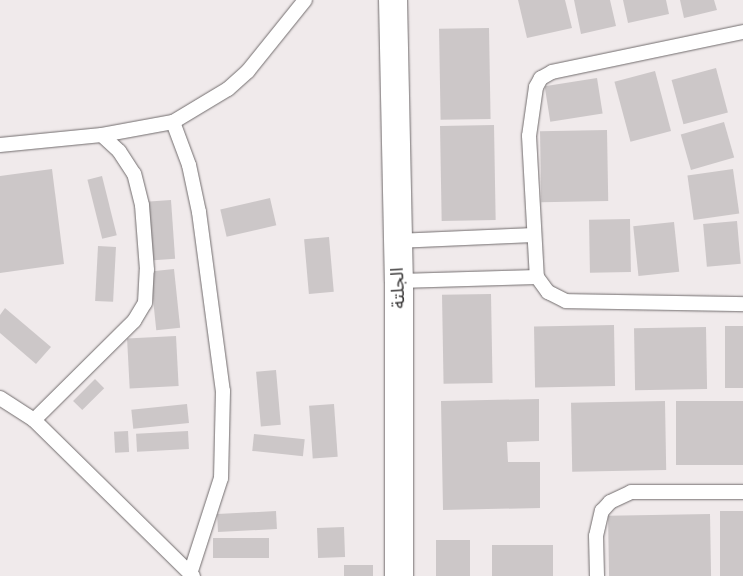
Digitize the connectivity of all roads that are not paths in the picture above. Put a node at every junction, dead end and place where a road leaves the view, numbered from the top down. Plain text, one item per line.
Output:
1 (305, 0) edge
2 (393, 0) edge
3 (743, 32) edge
4 (173, 122) junction
5 (102, 135) junction
6 (0, 145) edge
7 (534, 234) junction
8 (396, 241) junction
9 (537, 277) junction
10 (399, 281) junction
11 (743, 304) edge
12 (0, 398) edge
13 (34, 420) junction
14 (743, 492) edge
15 (191, 575) edge
16 (399, 576) edge
17 (597, 576) edge

1 - 4 lane
2 - 8 street, الجلتة
3 - 7 lane
4 - 5 lane
4 - 15 lane
5 - 6 lane
5 - 13 lane
7 - 8 lane
7 - 9 lane
8 - 10 street, الجلتة
9 - 10 lane
9 - 11 lane
10 - 16 street, الجلتة
12 - 13 lane
13 - 15 lane
14 - 17 lane

